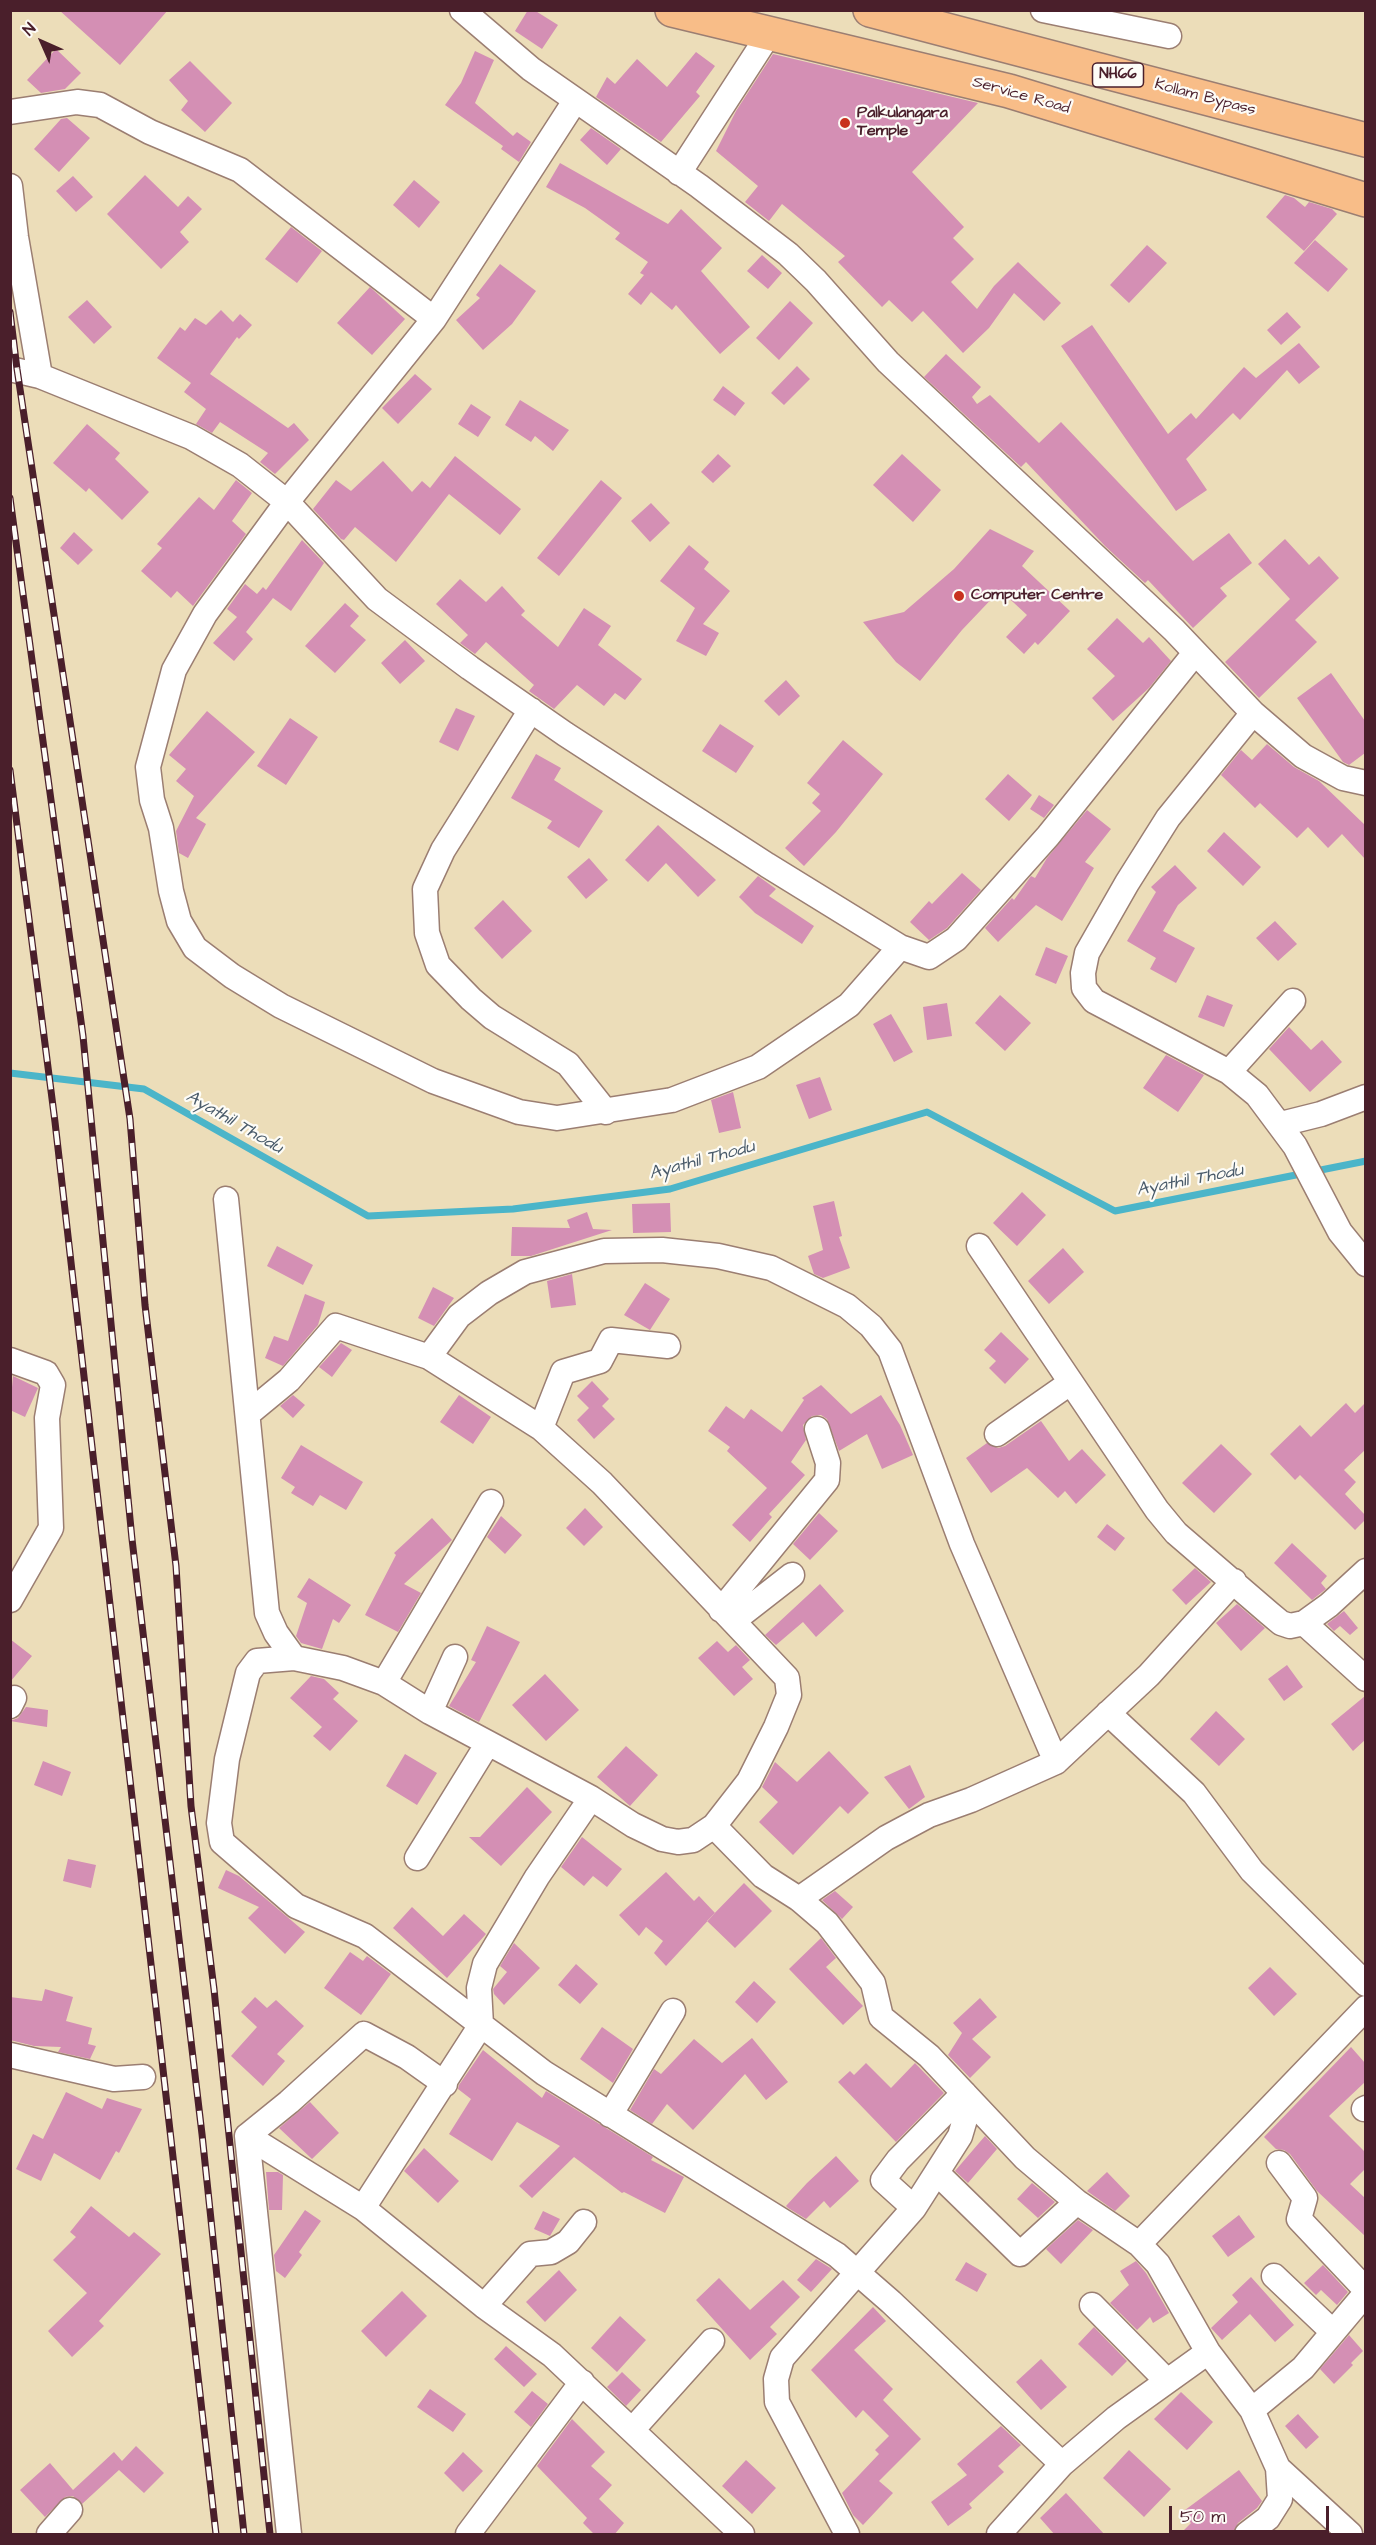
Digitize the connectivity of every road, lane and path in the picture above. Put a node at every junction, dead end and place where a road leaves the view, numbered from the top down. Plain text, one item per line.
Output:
1 (462, 10) edge
2 (672, 10) edge
3 (870, 10) edge
4 (1042, 10) edge
5 (769, 34) junction
6 (1169, 36) dead end
7 (575, 101) junction
8 (10, 112) edge
9 (1365, 140) edge
10 (679, 172) junction
11 (10, 186) edge
12 (1365, 200) edge
13 (434, 320) junction
14 (10, 369) edge
15 (40, 376) junction
16 (287, 502) junction
17 (1195, 652) junction
18 (531, 710) junction
19 (1253, 713) junction
20 (1365, 783) edge
21 (900, 947) junction
22 (1293, 1001) dead end
23 (1229, 1072) junction
24 (1365, 1097) edge
25 (606, 1112) junction
26 (1281, 1124) junction
27 (226, 1199) dead end
28 (979, 1246) dead end
29 (1365, 1264) edge
30 (668, 1346) dead end
31 (429, 1357) junction
32 (10, 1360) edge
33 (1070, 1383) junction
34 (249, 1413) junction
35 (541, 1428) junction
36 (818, 1429) dead end
37 (997, 1434) dead end
38 (492, 1502) dead end
39 (1365, 1571) edge
40 (792, 1575) dead end
41 (1234, 1581) junction
42 (10, 1600) edge
43 (727, 1616) junction
44 (1304, 1623) junction
45 (455, 1657) dead end
46 (294, 1658) junction
47 (1365, 1679) edge
48 (384, 1683) junction
49 (430, 1712) junction
50 (1108, 1713) junction
51 (488, 1743) junction
52 (1056, 1762) junction
53 (591, 1798) junction
54 (714, 1826) junction
55 (417, 1858) dead end
56 (799, 1899) junction
57 (1365, 1984) edge
58 (1365, 2008) edge
59 (673, 2012) dead end
60 (481, 2025) junction
61 (10, 2055) edge
62 (143, 2077) dead end
63 (445, 2084) junction
64 (964, 2093) junction
65 (610, 2115) junction
66 (247, 2136) junction
67 (1279, 2163) dead end
68 (937, 2173) junction
69 (1077, 2202) junction
70 (363, 2208) junction
71 (914, 2208) junction
72 (584, 2222) dead end
73 (1139, 2244) junction
74 (856, 2272) junction
75 (1274, 2276) dead end
76 (1364, 2296) edge
77 (1092, 2305) dead end
78 (484, 2306) junction
79 (1333, 2332) junction
80 (712, 2340) dead end
81 (1208, 2352) junction
82 (1167, 2381) junction
83 (582, 2382) junction
84 (1251, 2410) junction
85 (633, 2429) junction
86 (1062, 2464) junction
87 (1278, 2468) junction
88 (69, 2510) dead end
89 (49, 2535) edge
90 (289, 2535) edge
91 (468, 2535) edge
92 (742, 2535) edge
93 (847, 2535) edge
94 (999, 2535) edge
95 (1247, 2535) edge
96 (1350, 2535) edge

1 - 7 street
2 - 5 highway, Service Road
3 - 9 highway, Kollam Bypass / NH66
4 - 6 street
5 - 10 street
5 - 12 highway, Service Road
7 - 10 street
7 - 13 street
8 - 13 street
10 - 17 street
11 - 15 street
13 - 16 street
14 - 15 street
15 - 16 street
16 - 18 street
16 - 25 street
17 - 19 street
17 - 21 street
18 - 21 street
18 - 25 street
19 - 20 street
19 - 23 street
21 - 25 street
22 - 23 street
23 - 26 street
24 - 26 street
26 - 29 street
27 - 34 street
28 - 33 street
30 - 35 street
31 - 34 street
31 - 35 street
31 - 52 street
32 - 42 street
33 - 37 street
33 - 41 street
34 - 46 street
35 - 43 street
36 - 43 street
38 - 48 street
39 - 44 street
40 - 43 street
41 - 44 street
41 - 50 street
43 - 54 street
44 - 47 street
45 - 49 street
46 - 48 street
46 - 60 street
48 - 49 street
49 - 51 street
50 - 52 street
50 - 57 street
51 - 53 street
51 - 55 street
52 - 56 street
53 - 54 street
53 - 60 street
54 - 56 street
56 - 64 street
58 - 73 street
59 - 65 street
60 - 63 street
60 - 65 street
61 - 62 street
63 - 66 street
63 - 70 street
64 - 68 street
64 - 69 street
64 - 71 street
65 - 74 street
66 - 70 street
66 - 90 street
67 - 76 street
68 - 69 street
68 - 71 street
69 - 73 street
70 - 78 street
71 - 74 street
72 - 78 street
73 - 81 street
74 - 86 street
74 - 93 street
75 - 79 street
76 - 79 street
77 - 82 street
78 - 83 street
79 - 84 street
80 - 85 street
81 - 82 street
81 - 84 street
82 - 86 street
83 - 85 street
83 - 91 street
84 - 87 street
85 - 92 street
86 - 94 street
87 - 95 street
87 - 96 street
88 - 89 street

